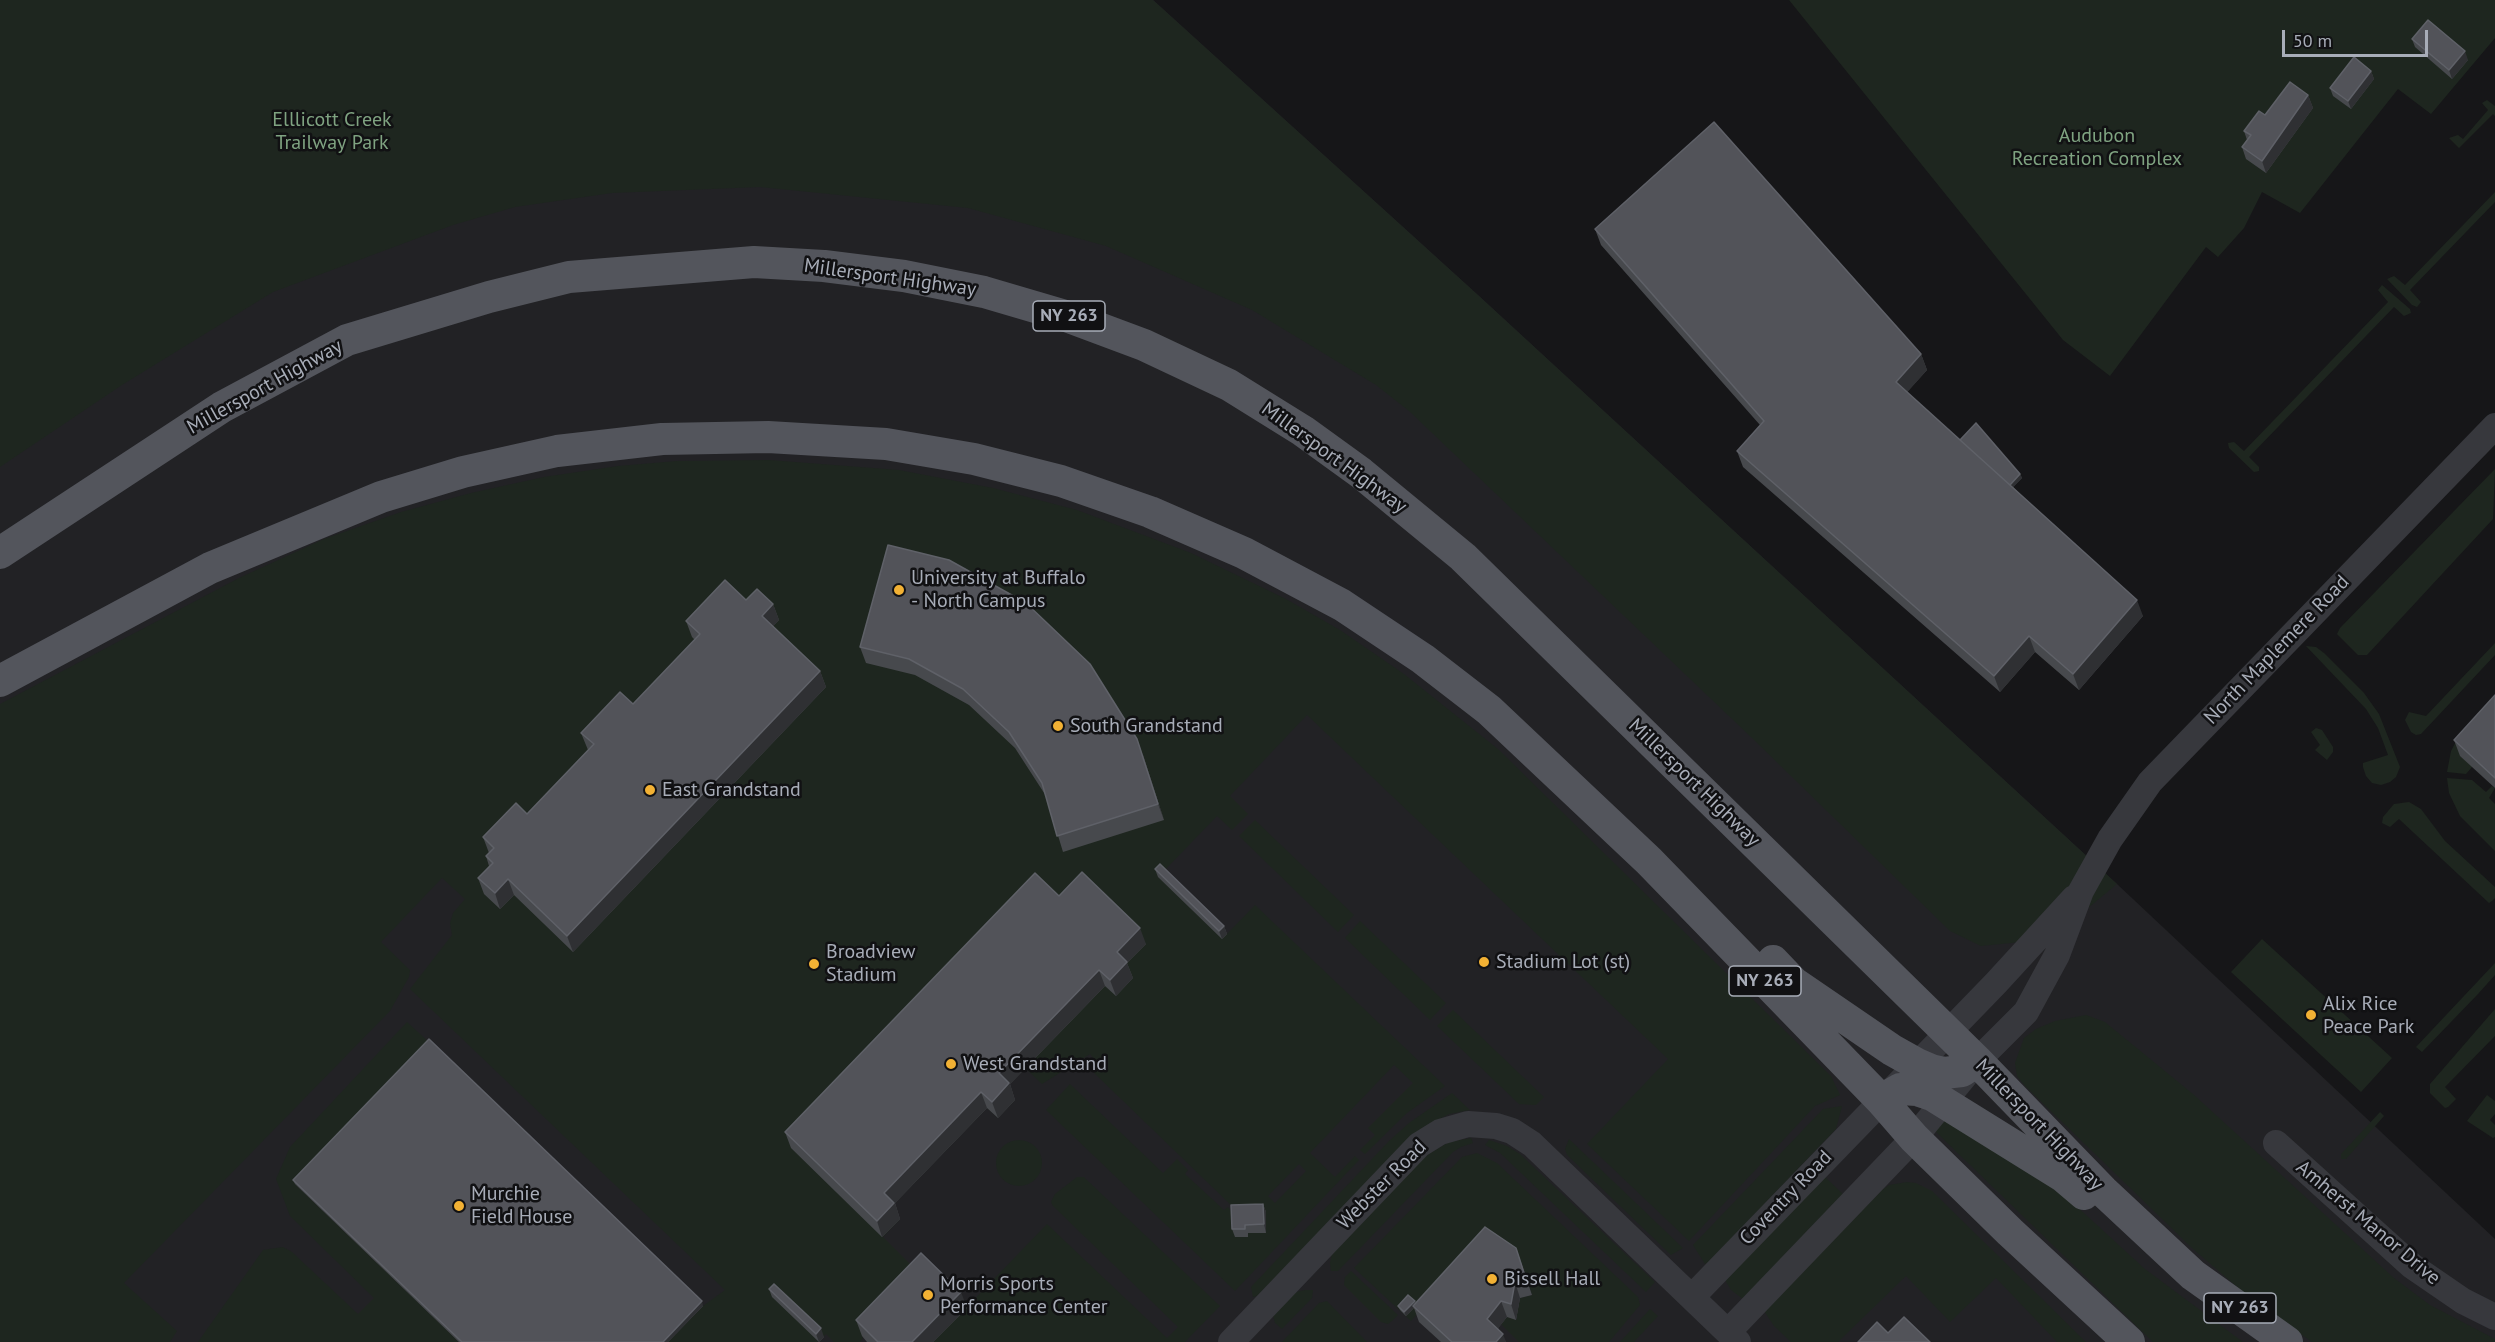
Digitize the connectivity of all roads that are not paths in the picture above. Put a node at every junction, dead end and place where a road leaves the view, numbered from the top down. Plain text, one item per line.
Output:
1 (2495, 426) edge
2 (0, 553) edge
3 (0, 681) edge
4 (1649, 861) junction
5 (2081, 891) junction
6 (1947, 1033) junction
7 (1977, 1061) junction
8 (1917, 1064) junction
9 (1881, 1100) junction
10 (1942, 1101) junction
11 (1914, 1138) junction
12 (2276, 1143) dead end
13 (2193, 1275) junction
14 (1692, 1297) junction
15 (2495, 1317) edge
16 (1733, 1337) edge
17 (1231, 1342) edge
18 (2129, 1342) edge
19 (2287, 1342) edge

1 - 5 street, North Maplemere Road
2 - 6 main road, Millersport Highway / NY 263
3 - 4 main road, NY 263
4 - 8 main road
4 - 9 main road, NY 263
5 - 6 street, North Maplemere Road
5 - 7 street, North Maplemere Road
6 - 7 main road, Millersport Highway / NY 263
6 - 8 street
7 - 8 main road
7 - 10 street
7 - 13 main road, Millersport Highway / NY 263
8 - 9 street
9 - 10 main road
9 - 11 main road, NY 263
9 - 14 street, Coventry Road
10 - 11 street
10 - 13 main road
11 - 16 street
11 - 18 main road, NY 263
12 - 15 street, Amherst Manor Drive
13 - 19 main road, Millersport Highway / NY 263
14 - 16 street, Webster Road
14 - 17 street, Webster Road

